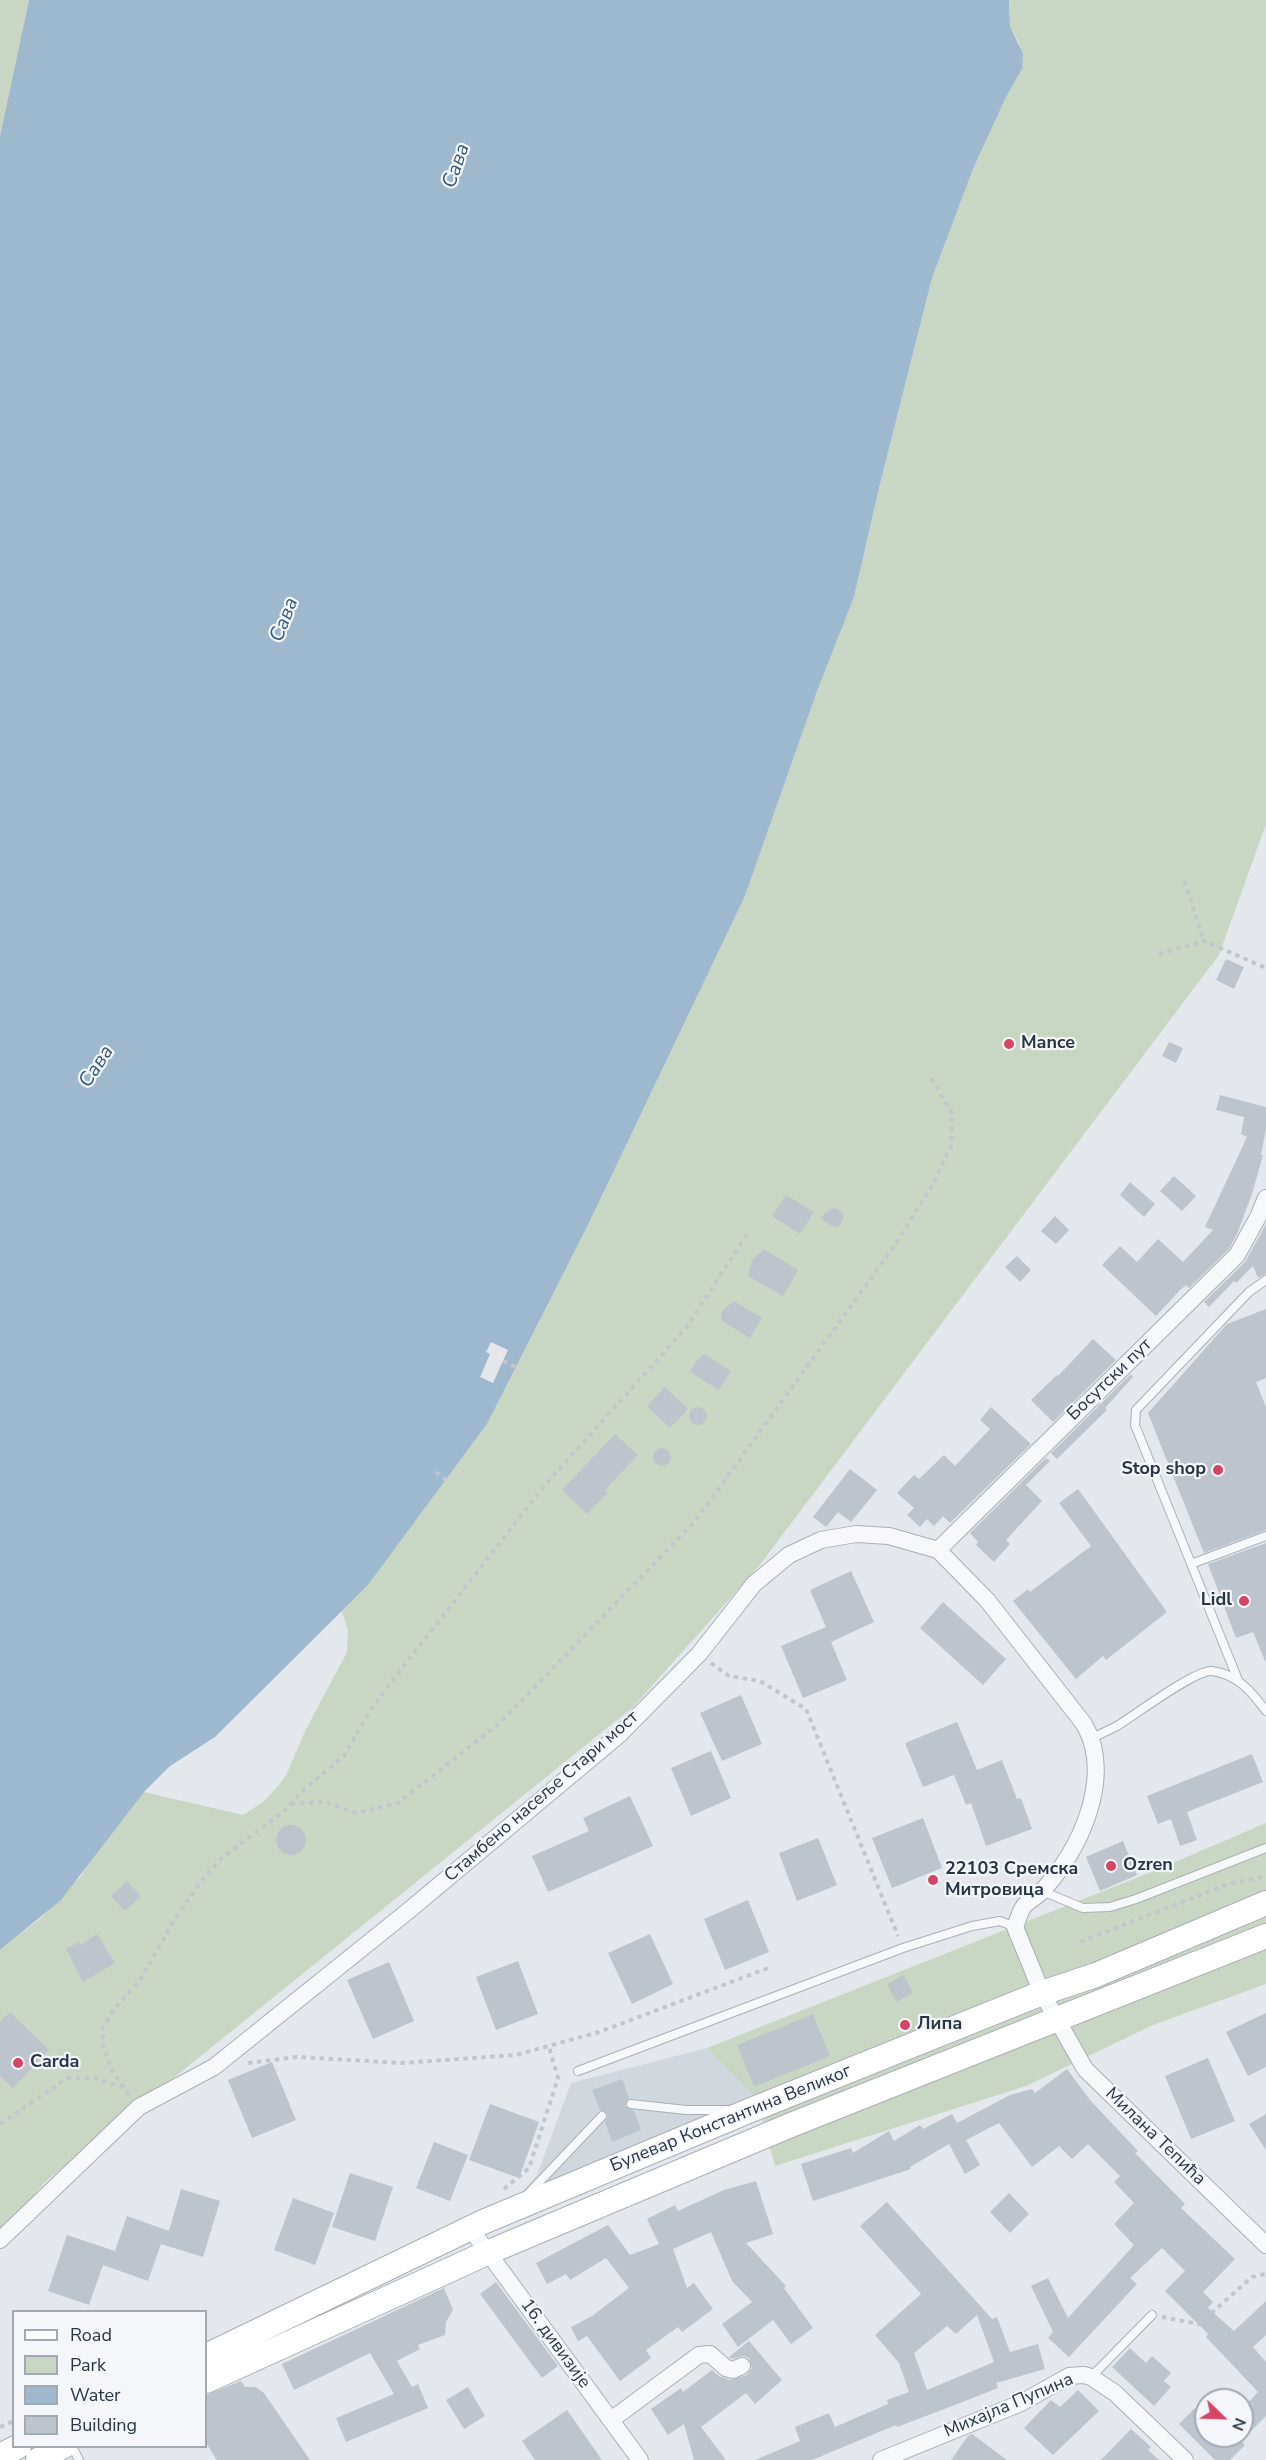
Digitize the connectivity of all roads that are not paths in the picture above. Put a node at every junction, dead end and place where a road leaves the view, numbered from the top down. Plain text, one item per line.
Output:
1 (1266, 1198) edge
2 (1266, 1280) edge
3 (1266, 1536) edge
4 (938, 1550) junction
5 (1191, 1564) junction
6 (1238, 1680) junction
7 (1266, 1711) edge
8 (1092, 1738) junction
9 (1266, 1848) edge
10 (1042, 1891) junction
11 (1266, 1903) edge
12 (1015, 1927) junction
13 (1266, 1936) edge
14 (1042, 1993) junction
15 (1059, 2019) junction
16 (578, 2071) dead end
17 (631, 2104) dead end
18 (751, 2110) junction
19 (602, 2116) dead end
20 (507, 2200) junction
21 (470, 2228) junction
22 (0, 2240) edge
23 (1266, 2245) edge
24 (489, 2252) junction
25 (1152, 2315) road end
26 (207, 2356) edge
27 (742, 2366) dead end
28 (1091, 2377) junction
29 (207, 2381) edge
30 (611, 2420) junction
31 (15, 2448) edge
32 (60, 2448) edge
33 (0, 2456) edge
34 (38, 2460) edge
35 (640, 2460) edge
36 (883, 2460) edge
37 (1185, 2460) edge

1 - 4 street, Босутски пут
2 - 5 lane
3 - 5 lane
4 - 8 street, Стамбено насеље Стари мост
4 - 22 street, Стамбено насеље Стари мост
5 - 6 lane
6 - 7 lane
6 - 8 lane
8 - 10 street, Стамбено насеље Стари мост
9 - 10 lane
10 - 12 street, Стамбено насеље Стари мост
11 - 14 main road, Булевар Константина Великог
12 - 14 street
12 - 16 lane
13 - 15 main road, Булевар Константина Великог
14 - 15 street
14 - 18 main road, Булевар Константина Великог
15 - 23 street, Милана Тепића
15 - 24 main road, Булевар Константина Великог
17 - 18 lane
18 - 20 main road, Булевар Константина Великог
19 - 20 lane
20 - 21 main road, Булевар Константина Великог
21 - 24 street, 16. дивизије
21 - 26 main road, Булевар Константина Великог
24 - 29 main road, Булевар Константина Великог
24 - 30 street, 16. дивизије
25 - 28 lane, Михајла Пупина
27 - 30 street
28 - 36 street, Михајла Пупина
28 - 37 street
30 - 35 street, 16. дивизије
31 - 33 main road
32 - 34 main road

